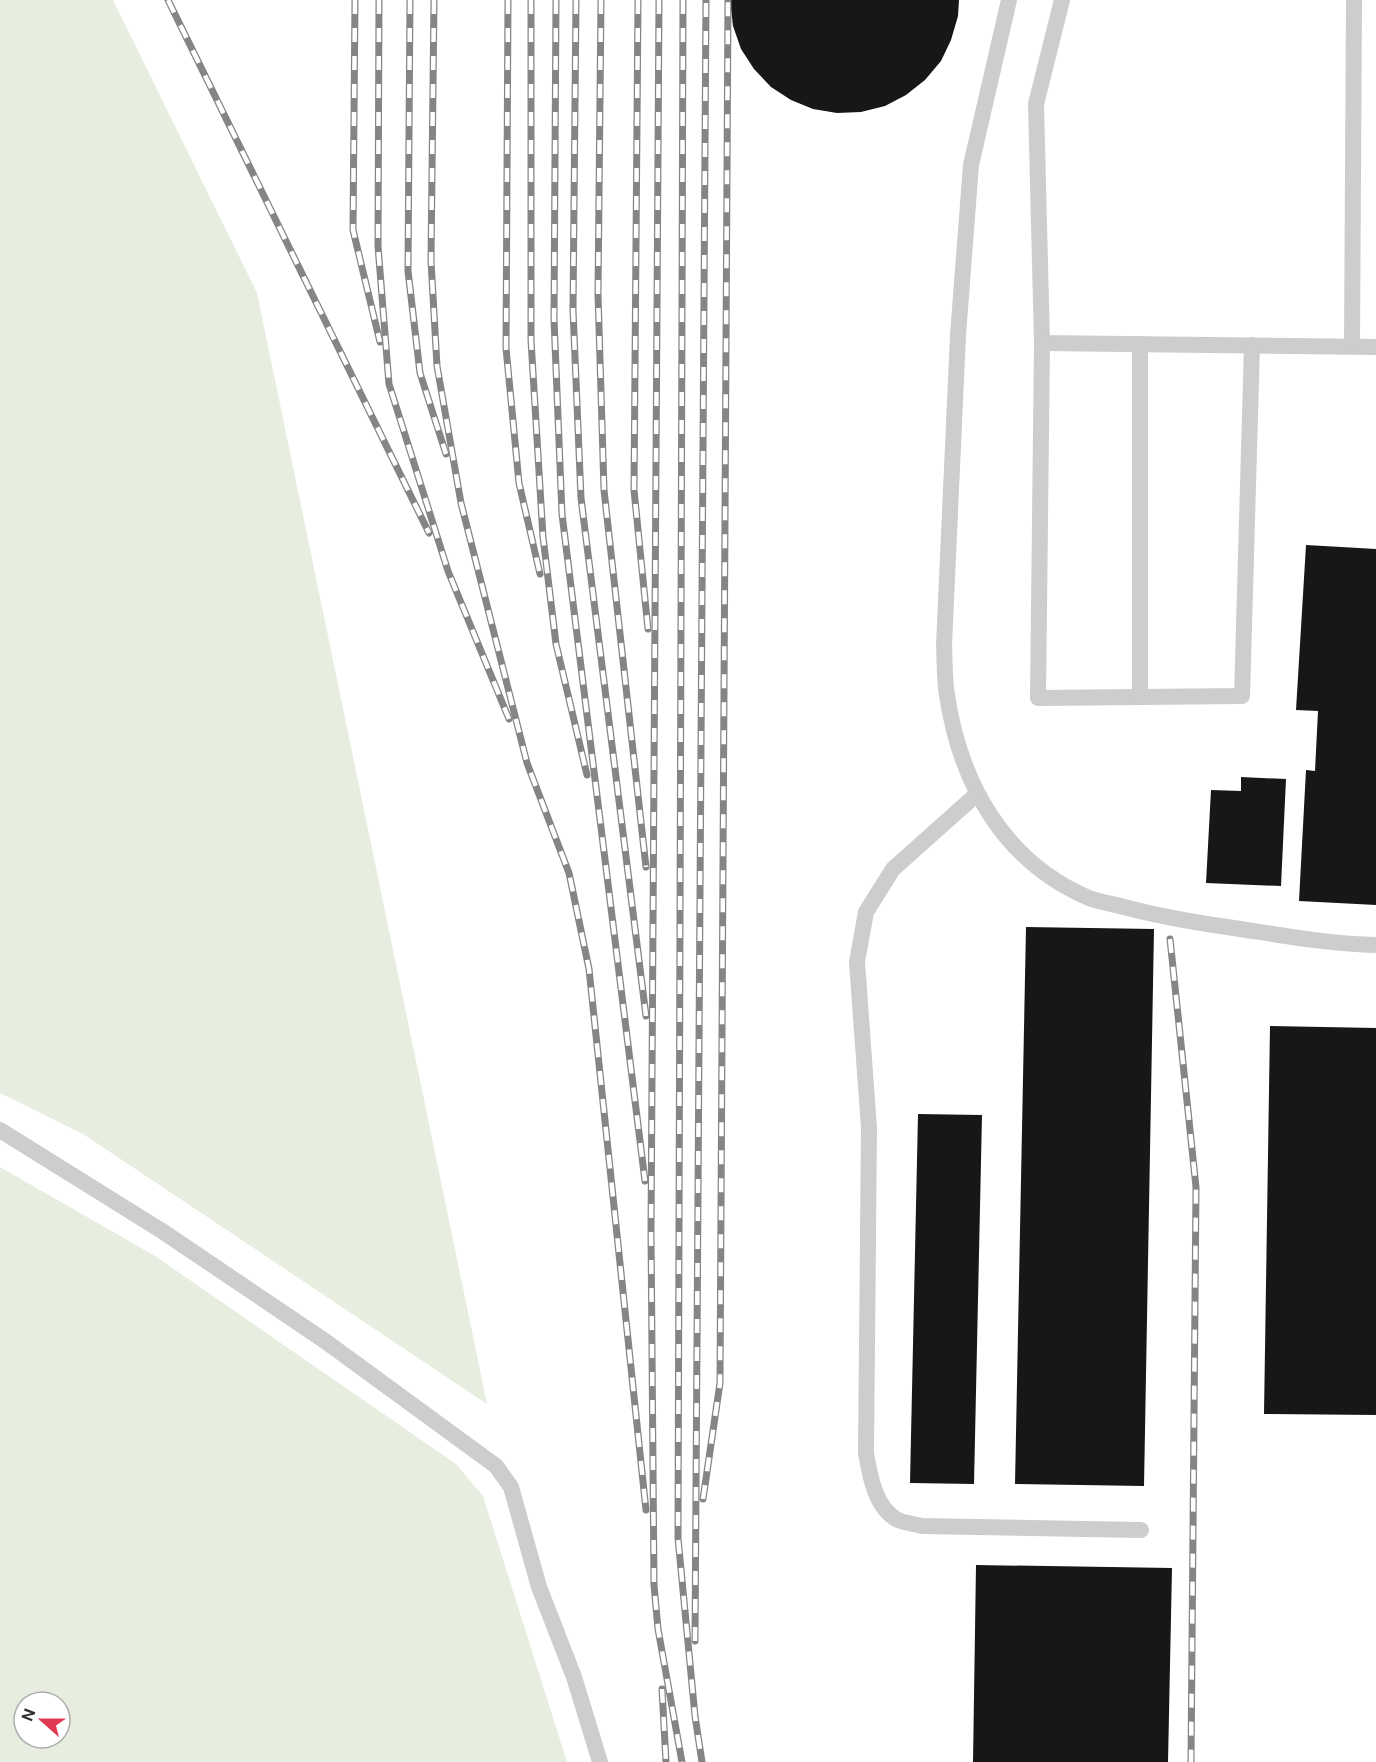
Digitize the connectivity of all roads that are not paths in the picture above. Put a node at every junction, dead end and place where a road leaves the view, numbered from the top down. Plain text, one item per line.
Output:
1 (1009, 0) edge
2 (1062, 0) edge
3 (1354, 0) edge
4 (1042, 343) junction
5 (1140, 344) junction
6 (1252, 345) junction
7 (1352, 346) junction
8 (1376, 346) edge
9 (1140, 697) junction
10 (977, 794) junction
11 (1376, 945) edge
12 (0, 1130) edge
13 (1141, 1530) dead end
14 (600, 1762) edge

1 - 10 lane
2 - 4 lane
3 - 7 lane
4 - 5 lane
4 - 9 lane
5 - 6 lane
5 - 9 lane
6 - 7 lane
6 - 9 lane
7 - 8 lane
10 - 11 lane
10 - 13 lane
12 - 14 lane

